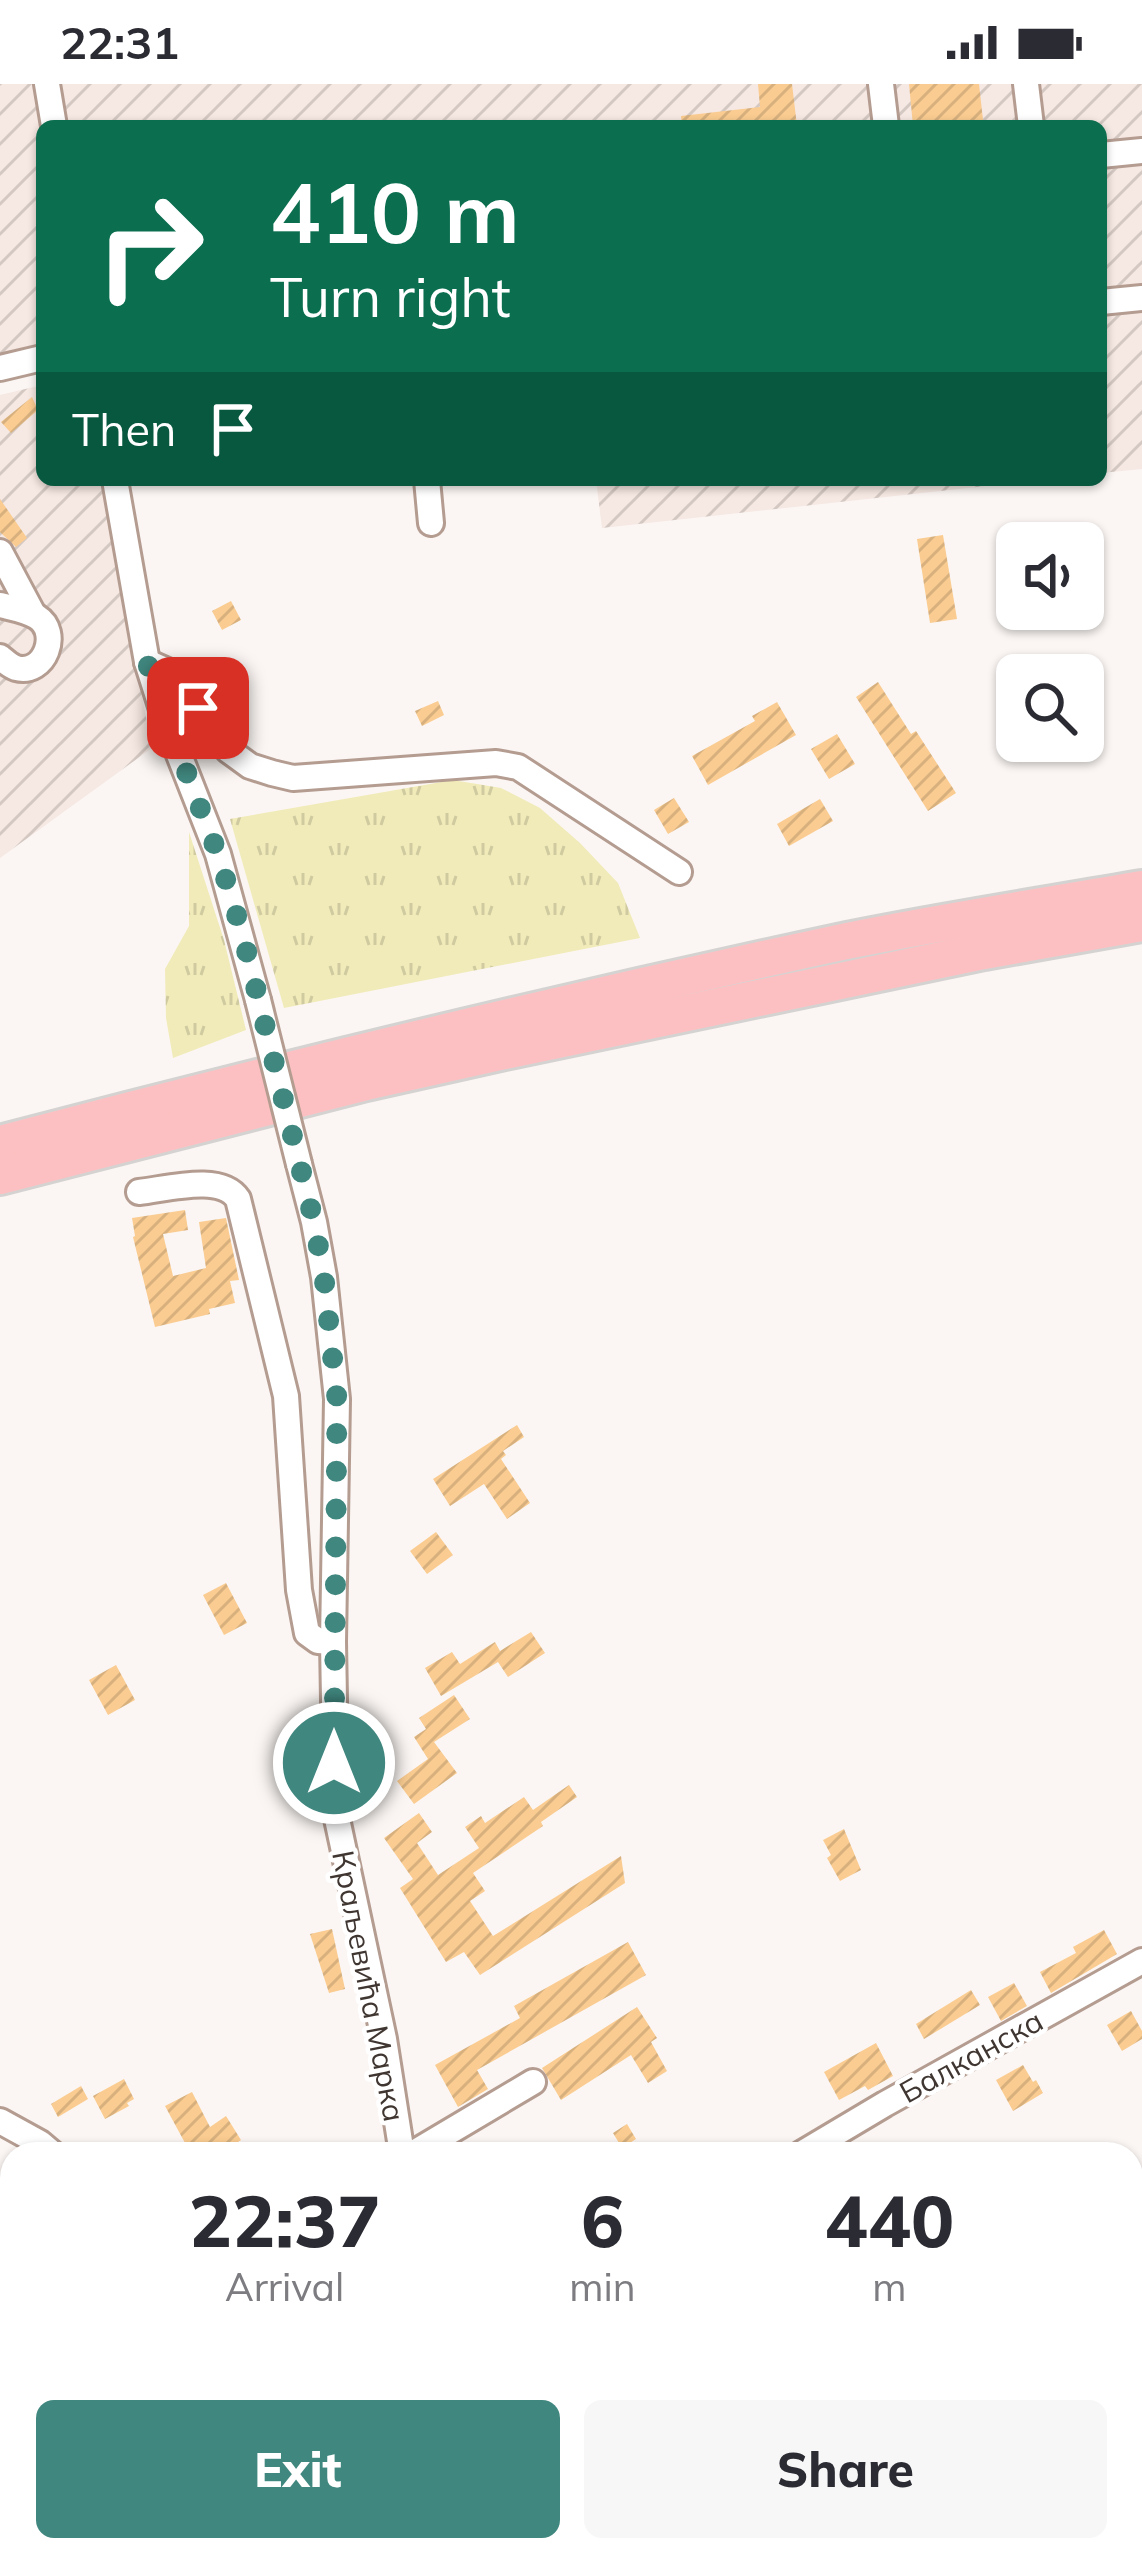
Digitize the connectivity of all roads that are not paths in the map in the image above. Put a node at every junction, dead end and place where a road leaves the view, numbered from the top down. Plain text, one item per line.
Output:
1 (46, 84) edge
2 (881, 84) edge
3 (1026, 84) edge
4 (53, 120) edge
5 (885, 120) edge
6 (1029, 120) edge
7 (1142, 151) edge
8 (1107, 154) edge
9 (1142, 298) edge
10 (1107, 301) edge
11 (36, 359) edge
12 (0, 368) edge
13 (116, 486) edge
14 (428, 486) edge
15 (431, 523) dead end
16 (0, 552) edge
17 (0, 605) edge
18 (33, 614) junction
19 (0, 657) edge
20 (147, 662) junction
21 (679, 872) dead end
22 (1142, 889) edge
23 (1142, 923) edge
24 (0, 1144) edge
25 (0, 1176) edge
26 (139, 1192) dead end
27 (333, 1642) junction
28 (1142, 1961) edge
29 (533, 2082) dead end
30 (0, 2122) edge
31 (38, 2142) edge
32 (400, 2142) edge
33 (432, 2142) edge
34 (821, 2142) edge

1 - 4 street
2 - 5 street
3 - 6 street
7 - 8 street
9 - 10 street
11 - 12 street
13 - 20 street, Краљевића Марка
14 - 15 street
16 - 18 street
17 - 18 street
18 - 19 street
20 - 21 street
20 - 27 street, Краљевића Марка, bridge
22 - 24 highway
23 - 25 highway
26 - 27 street
27 - 32 street, Краљевића Марка
28 - 34 street, Балканска
29 - 33 street
30 - 31 street

